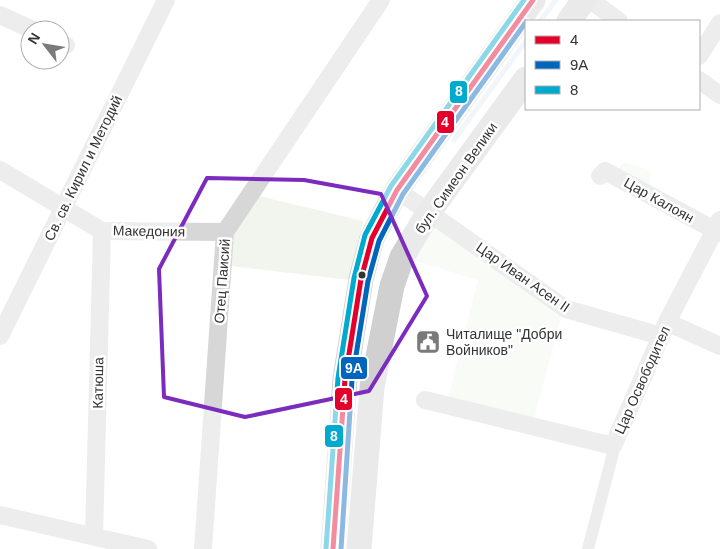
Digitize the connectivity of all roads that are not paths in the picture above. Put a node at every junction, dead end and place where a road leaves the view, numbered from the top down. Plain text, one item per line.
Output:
1 (166, 0) edge
2 (382, 0) edge
3 (533, 0) edge
4 (584, 0) edge
5 (590, 0) edge
6 (0, 15) edge
7 (569, 20) edge
8 (618, 20) edge
9 (720, 23) edge
10 (20, 24) edge
11 (700, 54) edge
12 (525, 80) edge
13 (700, 81) edge
14 (720, 95) edge
15 (0, 170) edge
16 (600, 176) dead end
17 (397, 190) junction
18 (64, 208) junction
19 (429, 212) junction
20 (718, 228) edge
21 (102, 230) junction
22 (225, 232) junction
23 (664, 329) junction
24 (0, 336) edge
25 (720, 346) edge
26 (425, 400) dead end
27 (613, 446) junction
28 (0, 515) edge
29 (94, 536) junction
30 (148, 549) edge
31 (202, 549) edge
32 (333, 549) edge
33 (359, 549) edge
34 (588, 549) edge

1 - 18 street, Св. св. Кирил и Методий
2 - 22 street, Отец Паисий
3 - 17 main road
4 - 7 main road
5 - 8 street
6 - 10 street
9 - 11 street
12 - 19 main road, бул. Симеон Велики
13 - 14 street
15 - 18 street, Македония
16 - 20 street, Цар Калоян
17 - 19 street, Цар Иван Асен II
17 - 32 main road
18 - 21 street, Македония
18 - 24 street, Св. св. Кирил и Методий
19 - 23 street, Цар Иван Асен II
19 - 33 main road, бул. Симеон Велики
20 - 23 street, Цар Освободител
21 - 22 street, Македония
21 - 29 street, Катюша
22 - 31 street, Отец Паисий
23 - 25 street, Цар Иван Асен II
23 - 27 street, Цар Освободител
26 - 27 street
27 - 34 street, Цар Освободител
28 - 29 street
29 - 30 street

